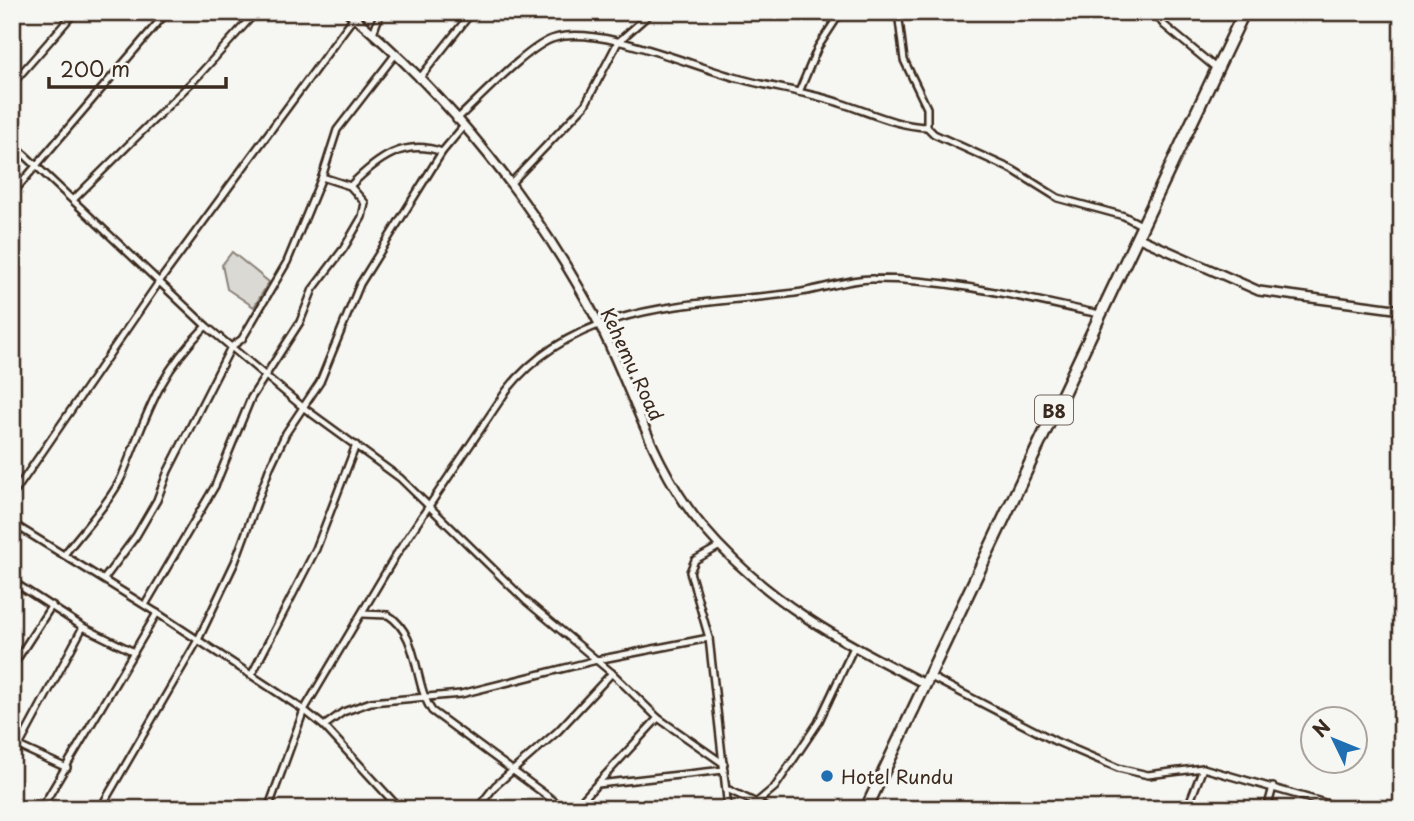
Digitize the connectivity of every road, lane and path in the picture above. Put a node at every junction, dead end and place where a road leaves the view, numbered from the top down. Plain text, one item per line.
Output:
1 (75, 12) edge
2 (167, 12) edge
3 (256, 12) edge
4 (381, 12) edge
5 (472, 12) edge
6 (636, 12) edge
7 (652, 12) edge
8 (841, 12) edge
9 (898, 12) edge
10 (1154, 12) edge
11 (1244, 12) edge
12 (351, 15) edge
13 (642, 19) junction
14 (373, 33) junction
15 (618, 42) junction
16 (395, 55) junction
17 (1217, 69) junction
18 (419, 79) junction
19 (12, 84) edge
20 (799, 92) junction
21 (456, 120) junction
22 (463, 127) junction
23 (927, 127) junction
24 (12, 143) edge
25 (442, 152) junction
26 (37, 165) junction
27 (322, 177) junction
28 (510, 184) junction
29 (350, 186) junction
30 (12, 194) edge
31 (74, 200) junction
32 (1143, 226) junction
33 (1137, 237) junction
34 (159, 282) junction
35 (1402, 310) edge
36 (1099, 314) junction
37 (599, 325) junction
38 (206, 326) junction
39 (231, 347) junction
40 (267, 376) junction
41 (304, 408) junction
42 (356, 445) junction
43 (12, 496) edge
44 (430, 508) junction
45 (12, 523) edge
46 (720, 546) junction
47 (64, 555) junction
48 (104, 579) junction
49 (13, 584) edge
50 (51, 605) junction
51 (145, 605) junction
52 (157, 613) junction
53 (362, 614) junction
54 (83, 626) junction
55 (709, 638) junction
56 (198, 640) junction
57 (854, 648) junction
58 (134, 652) junction
59 (597, 660) junction
60 (12, 667) edge
61 (612, 673) junction
62 (252, 674) junction
63 (927, 680) junction
64 (424, 698) junction
65 (304, 710) junction
66 (658, 718) junction
67 (324, 726) junction
68 (12, 743) edge
69 (19, 746) junction
70 (724, 767) junction
71 (67, 768) junction
72 (1203, 768) junction
73 (515, 772) junction
74 (598, 783) junction
75 (1273, 787) junction
76 (729, 790) junction
77 (12, 799) edge
78 (756, 803) junction
79 (1337, 807) edge
80 (18, 809) edge
81 (41, 809) edge
82 (100, 809) edge
83 (268, 809) edge
84 (400, 809) edge
85 (477, 809) edge
86 (565, 809) edge
87 (574, 809) edge
88 (728, 809) edge
89 (769, 809) edge
90 (866, 809) edge
91 (1187, 809) edge
92 (1267, 809) edge
93 (1346, 809) edge

1 - 19 street
2 - 26 street
3 - 31 street
4 - 14 street
5 - 18 street
6 - 13 street
7 - 13 street
8 - 20 street
9 - 23 street
10 - 17 street
11 - 17 highway, B8
12 - 14 street, Kehemu Road
12 - 34 street
13 - 15 street
14 - 16 street, Kehemu Road
15 - 20 street
15 - 21 street
15 - 28 street
16 - 18 street, Kehemu Road
16 - 27 street
17 - 32 highway, B8
18 - 21 street, Kehemu Road
20 - 23 street
21 - 22 street, Kehemu Road
22 - 25 street
22 - 28 street, Kehemu Road
23 - 32 street
24 - 26 street
25 - 29 street
25 - 41 street
26 - 30 street
26 - 31 street
27 - 29 street
27 - 39 street
28 - 37 street, Kehemu Road
29 - 40 street
31 - 34 street
32 - 33 highway, B8
33 - 35 street
33 - 36 highway, B8
34 - 38 street
34 - 43 street
36 - 37 street
36 - 63 highway, B8
37 - 44 street
37 - 46 street, Kehemu Road
38 - 39 street
38 - 47 street
39 - 40 street
39 - 48 street
40 - 41 street
40 - 51 street
41 - 42 street
41 - 56 street
42 - 44 street
42 - 62 street
44 - 53 street
44 - 59 street
45 - 47 street
46 - 55 street
46 - 57 street, Kehemu Road
47 - 48 street
48 - 51 street
49 - 50 street
50 - 54 street
50 - 60 street
51 - 52 street
52 - 56 street
52 - 58 street
53 - 64 street
53 - 65 street
54 - 58 street
54 - 69 street
55 - 59 street
55 - 70 street
56 - 62 street
56 - 82 street
57 - 63 street, Kehemu Road
57 - 78 street
58 - 71 street
59 - 61 street
59 - 64 street
61 - 66 street
61 - 73 street
62 - 65 street
63 - 72 street
63 - 90 highway, B8
64 - 67 street
64 - 73 street
65 - 67 street
65 - 83 street
66 - 70 street
66 - 74 street
67 - 84 street
68 - 69 street
69 - 71 street
70 - 74 street
70 - 76 street
71 - 81 street
72 - 75 street
72 - 91 street
73 - 85 street
73 - 86 street
74 - 87 street
75 - 79 street
75 - 92 street
76 - 78 street
76 - 88 street
77 - 80 street
78 - 89 street
79 - 93 street

